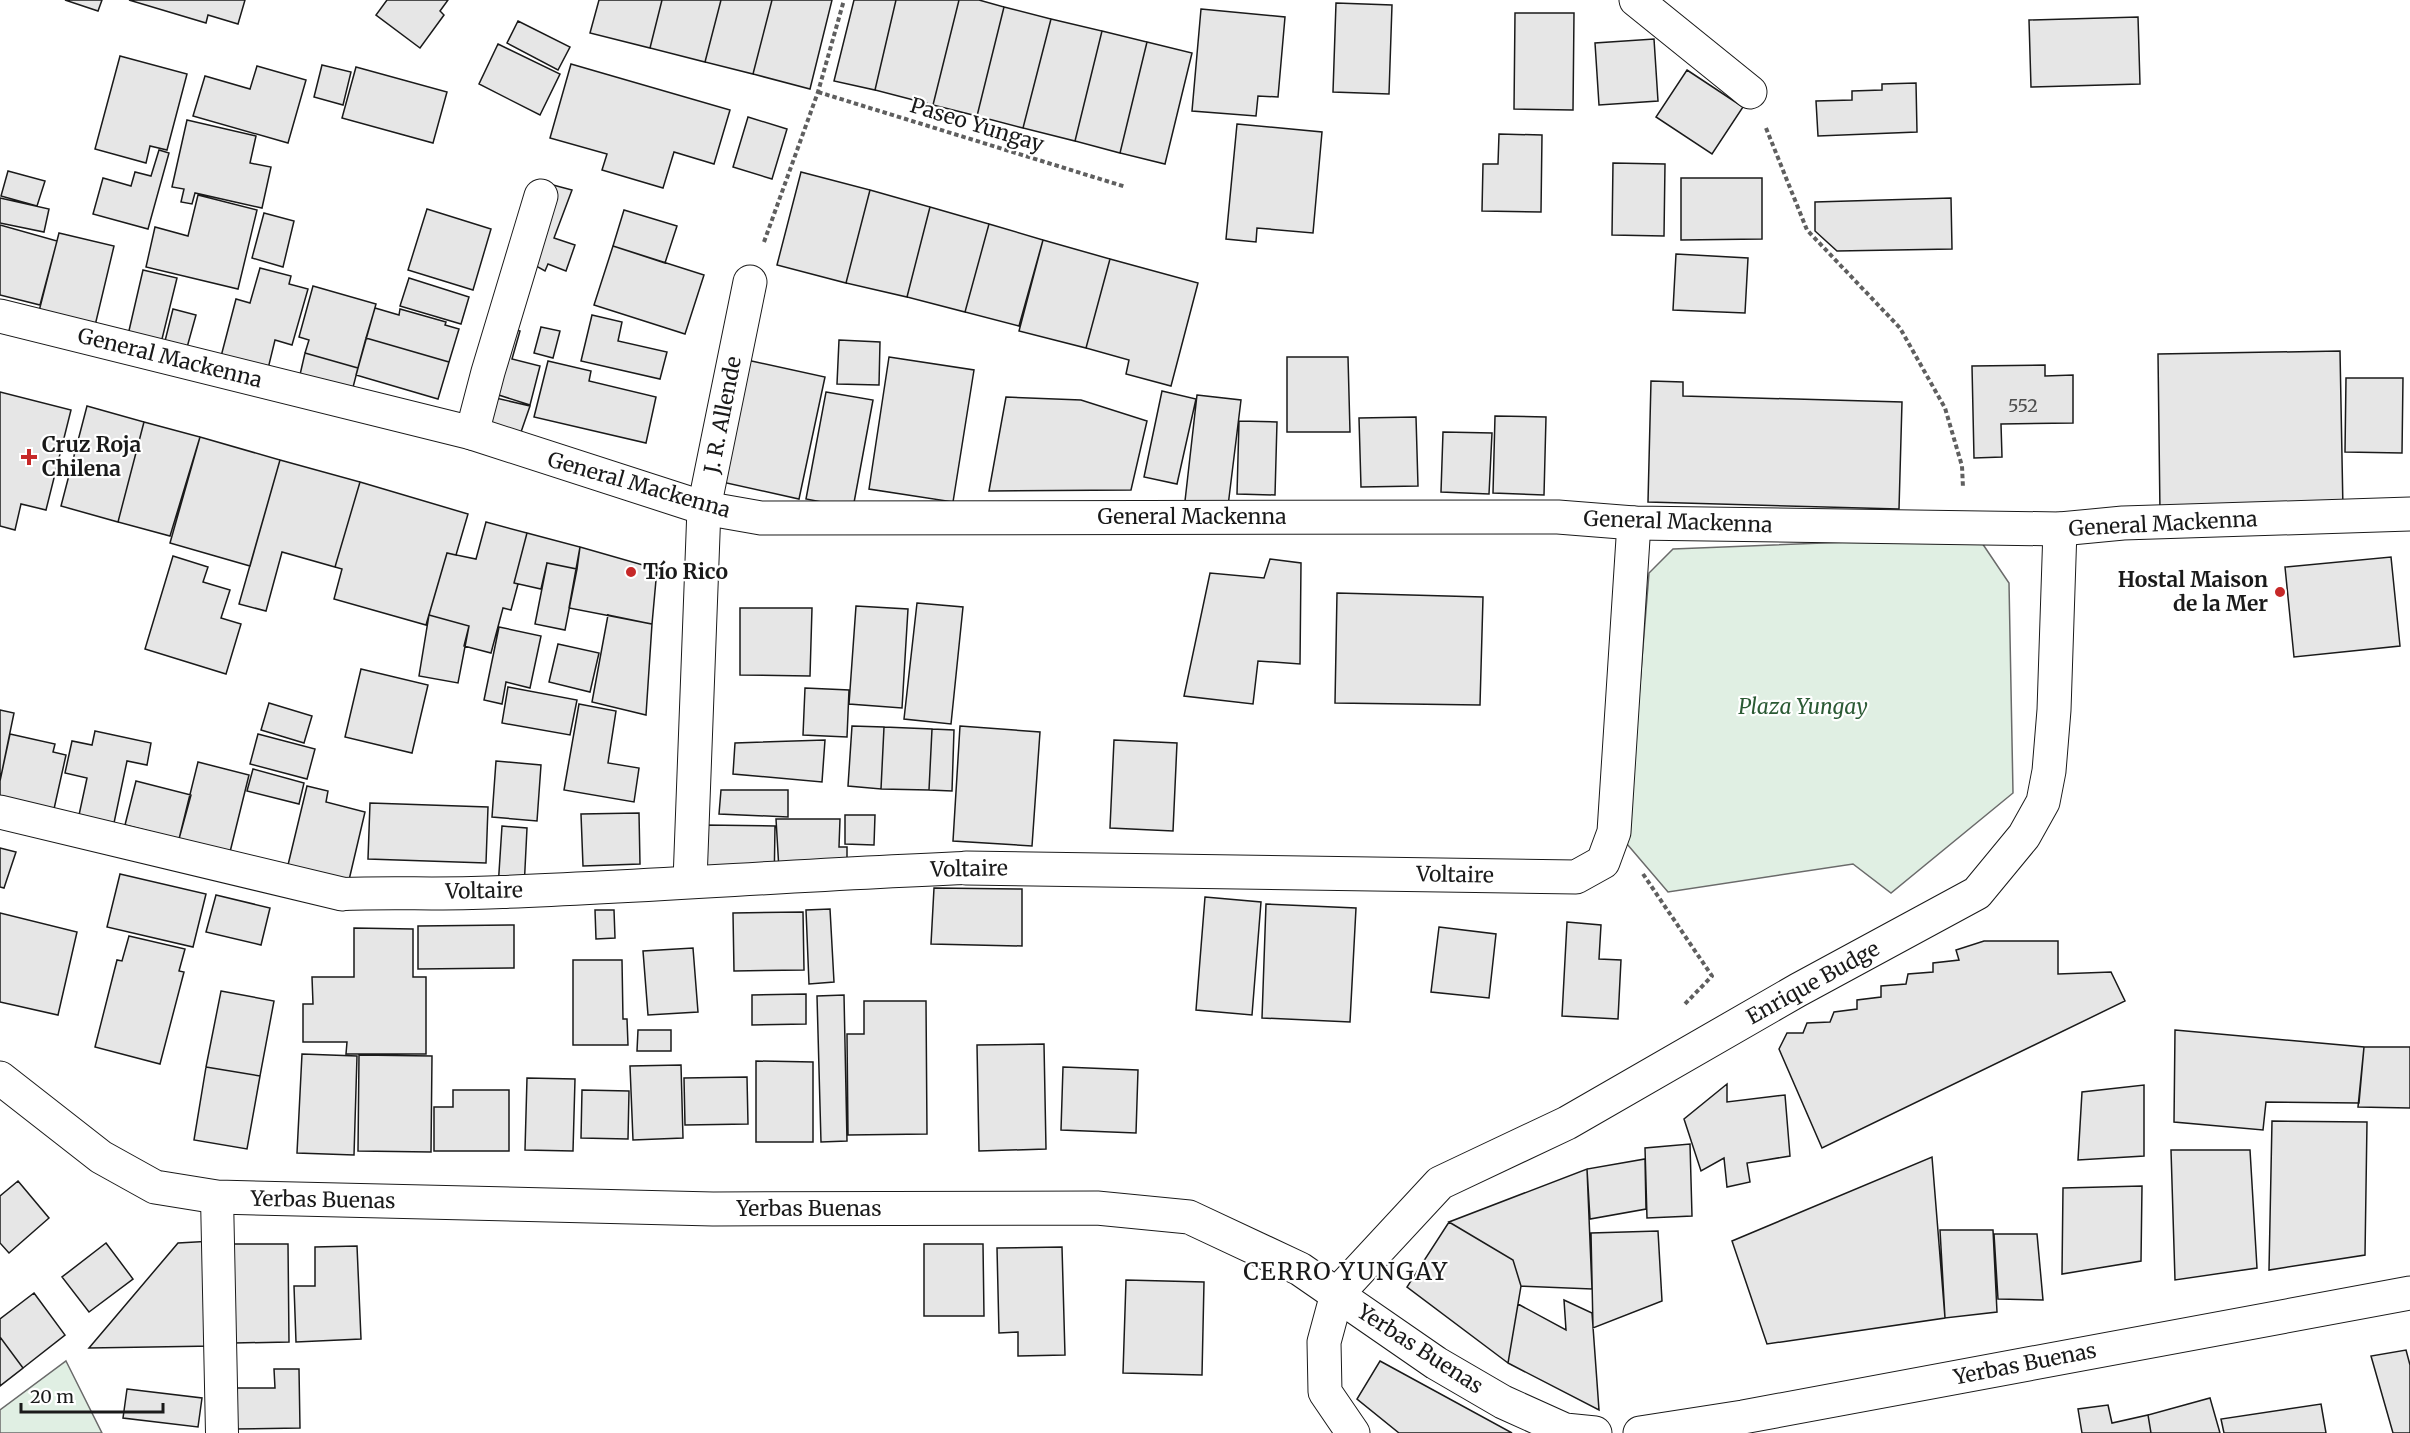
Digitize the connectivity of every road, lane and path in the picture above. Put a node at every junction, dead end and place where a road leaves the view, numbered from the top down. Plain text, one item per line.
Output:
1 (844, 0) edge
2 (1636, 0) edge
3 (818, 92) junction
4 (1750, 92) joint
5 (1126, 187) dead end
6 (541, 196) dead end
7 (750, 282) joint
8 (0, 316) edge
9 (472, 433) junction
10 (704, 508) junction
11 (2410, 514) edge
12 (1634, 523) junction
13 (1965, 528) junction
14 (2060, 529) junction
15 (0, 812) edge
16 (1614, 832) junction
17 (966, 868) joint
18 (690, 881) junction
19 (342, 894) joint
20 (1680, 1009) dead end
21 (0, 1078) edge
22 (217, 1197) junction
23 (2410, 1293) edge
24 (1337, 1294) junction
25 (222, 1433) edge
26 (1353, 1433) edge
27 (1595, 1433) edge
28 (1640, 1433) edge

1 - 3 path
2 - 4 street
3 - 5 path, Paseo Yungay
3 - 7 path
4 - 13 path
6 - 9 street
7 - 10 street, J. R. Allende
8 - 9 street, General Mackenna
9 - 10 street, General Mackenna
10 - 12 street, General Mackenna
10 - 18 street, J. R. Allende
11 - 14 street, General Mackenna
12 - 13 street, General Mackenna
12 - 16 street, Voltaire
13 - 14 street, General Mackenna
14 - 24 street, Enrique Budge
15 - 19 street, Voltaire
16 - 17 street, Voltaire
16 - 20 path
17 - 18 street, Voltaire
18 - 19 street, Voltaire
21 - 22 street, Yerbas Buenas
22 - 24 street, Yerbas Buenas
22 - 25 street
23 - 28 street, Yerbas Buenas
24 - 26 street
24 - 27 street, Yerbas Buenas

